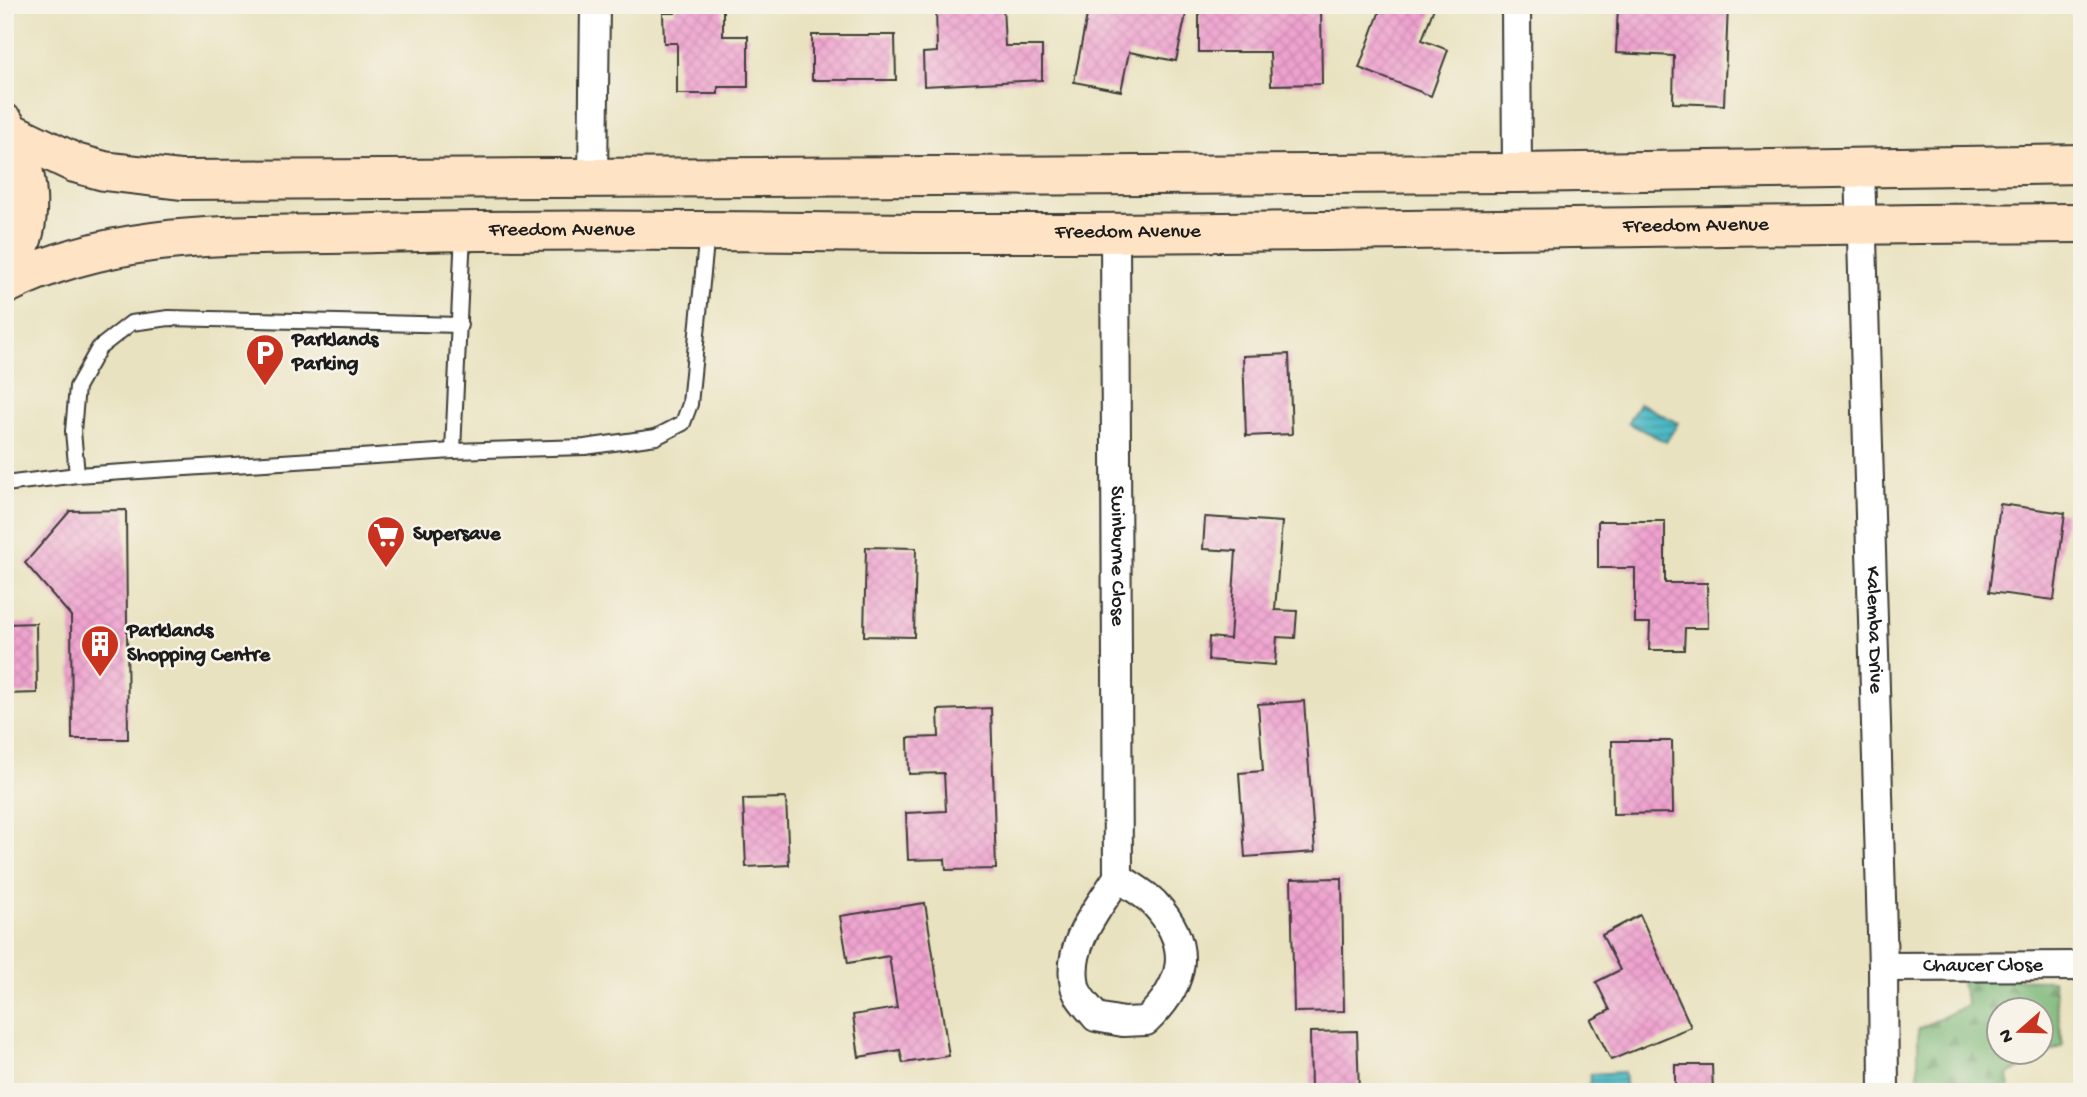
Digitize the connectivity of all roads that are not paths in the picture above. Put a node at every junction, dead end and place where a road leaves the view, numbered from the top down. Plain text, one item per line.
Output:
1 (595, 5) edge
2 (1517, 5) edge
3 (8, 128) edge
4 (2082, 164) edge
5 (1860, 168) junction
6 (1517, 173) junction
7 (914, 176) junction
8 (593, 178) junction
9 (1861, 223) junction
10 (2082, 223) edge
11 (463, 231) junction
12 (707, 232) junction
13 (1115, 233) junction
14 (5, 272) edge
15 (5, 285) edge
16 (460, 325) junction
17 (453, 451) junction
18 (77, 475) junction
19 (5, 484) edge
20 (1118, 877) junction
21 (2082, 966) edge
22 (1883, 967) junction
23 (1884, 1092) edge

1 - 8 street
2 - 6 street
3 - 8 main road
3 - 14 main road
4 - 5 main road
5 - 6 main road
5 - 9 street, Kalemba Drive
6 - 7 main road
7 - 8 main road
7 - 12 main road
9 - 10 main road, Freedom Avenue
9 - 13 main road, Freedom Avenue
9 - 22 street, Kalemba Drive
11 - 12 main road, Freedom Avenue
11 - 15 main road, Freedom Avenue
11 - 16 lane
12 - 13 main road, Freedom Avenue
12 - 17 lane
13 - 20 street, Swinburne Close
16 - 17 lane
16 - 18 lane
17 - 18 lane
18 - 19 lane
20 - 20 street
21 - 22 street, Chaucer Close
22 - 23 street, Kalemba Drive

